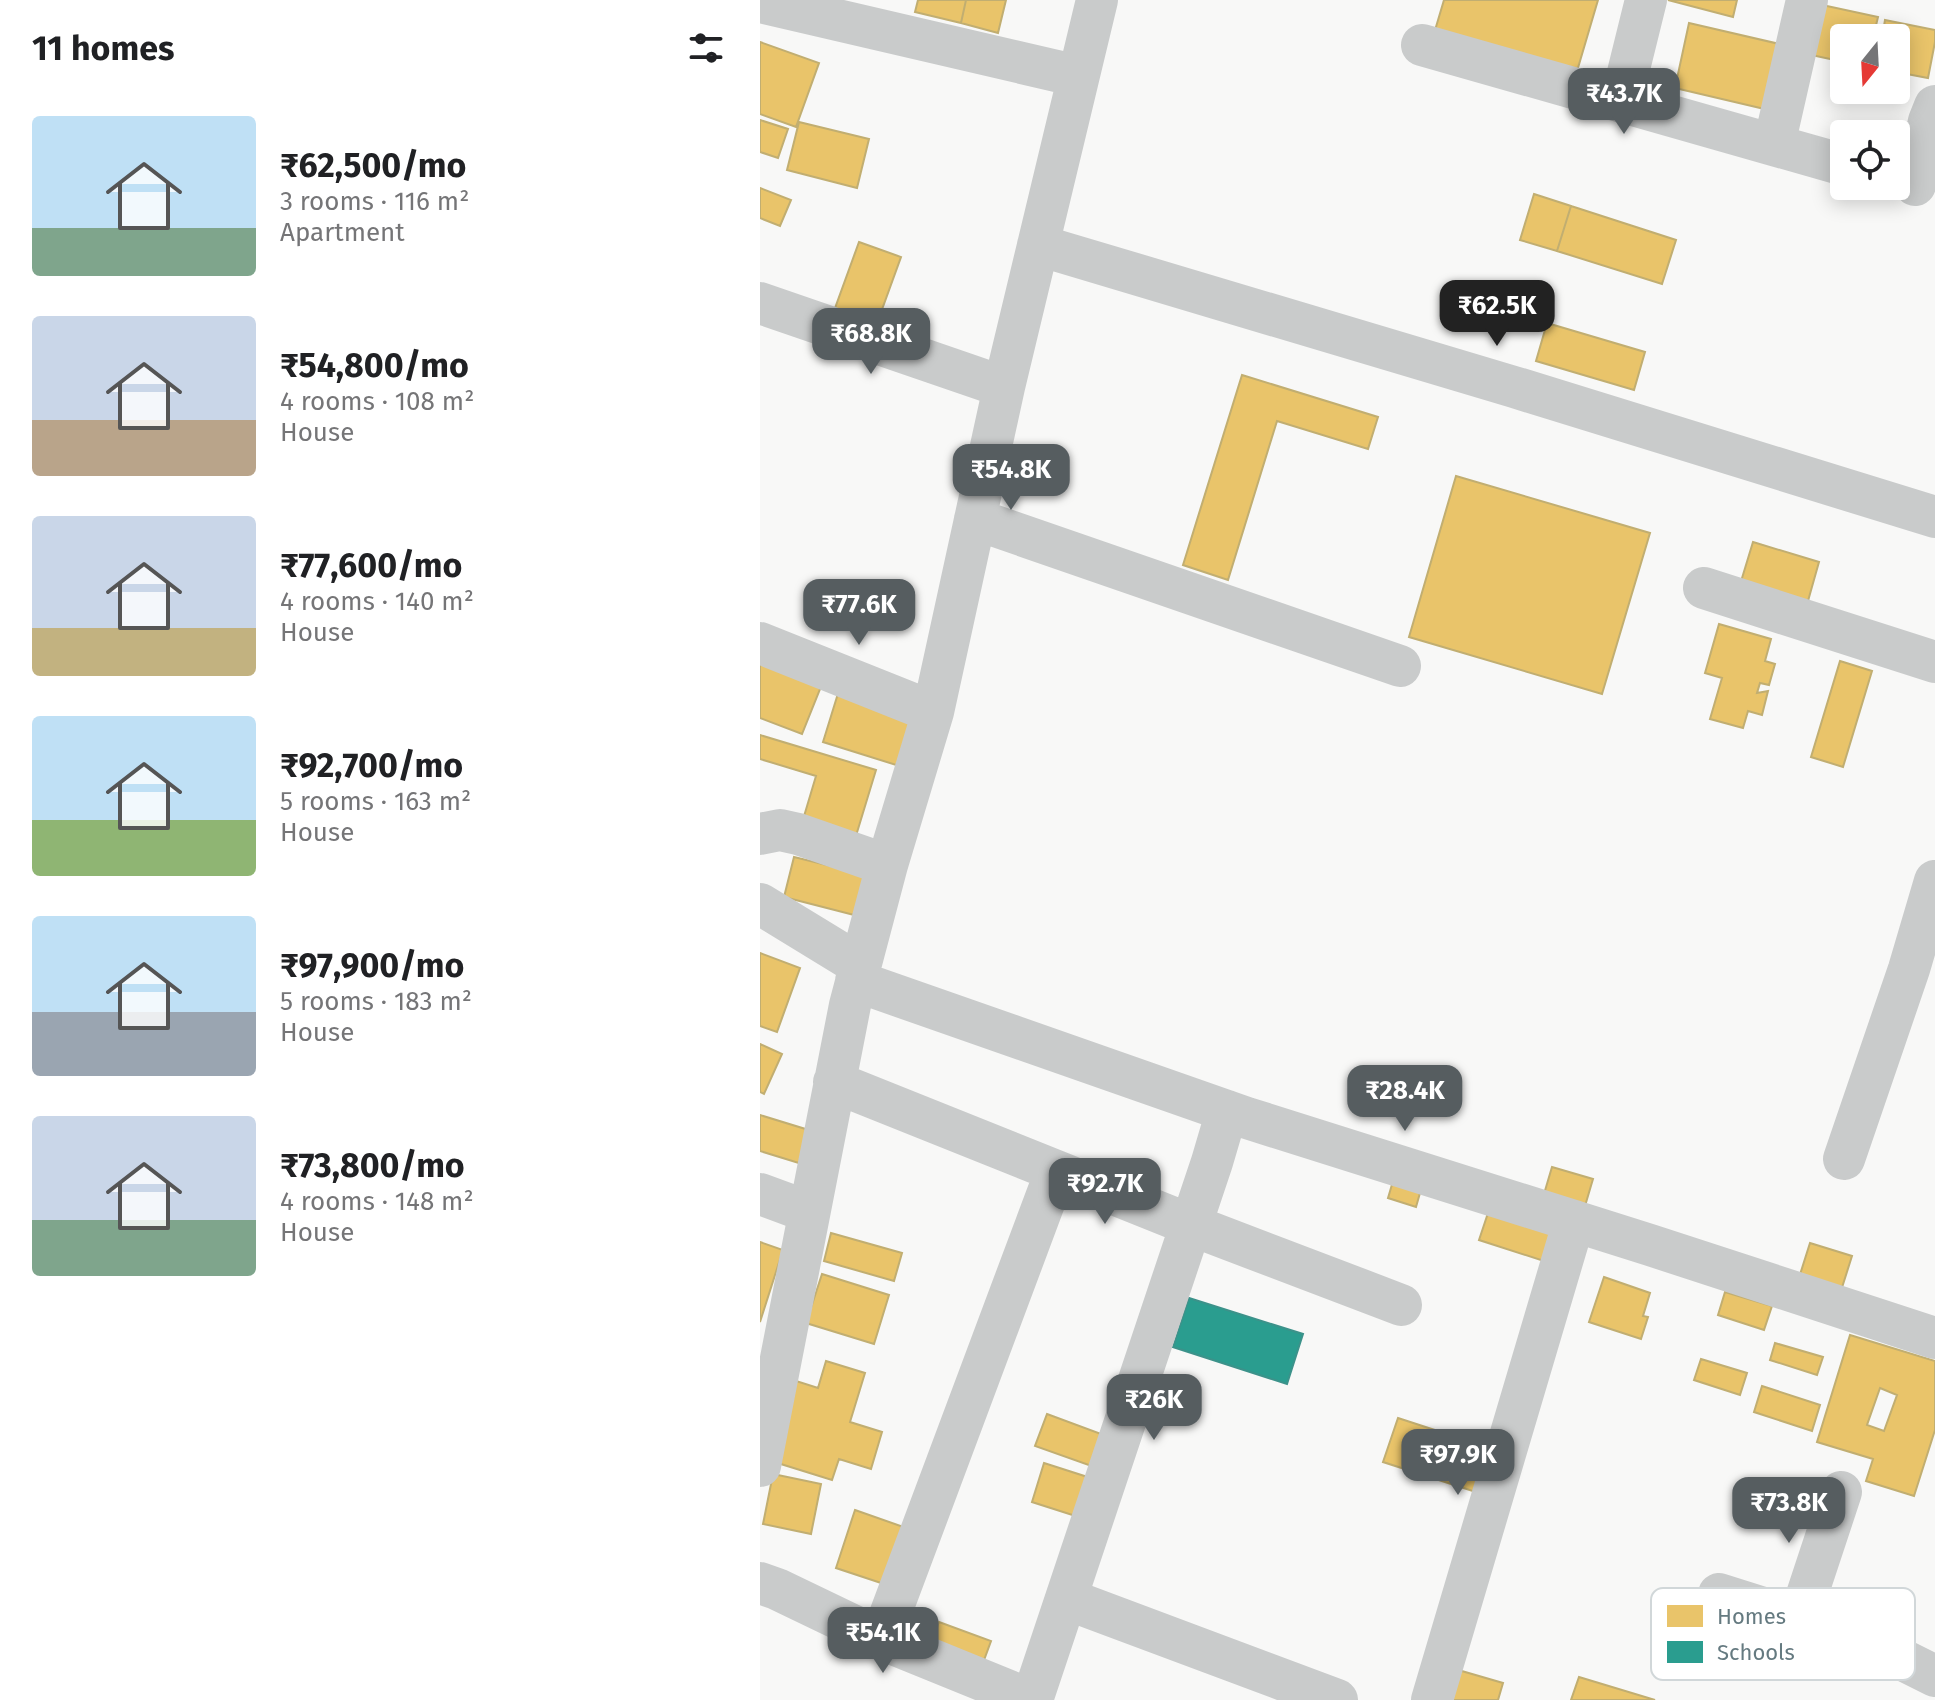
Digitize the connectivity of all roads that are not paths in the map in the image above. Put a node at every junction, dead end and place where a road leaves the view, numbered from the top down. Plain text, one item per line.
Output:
1 (1097, 0) edge
2 (1646, 0) edge
3 (1807, 0) edge
4 (760, 2) edge
5 (897, 16) edge
6 (1422, 45) dead end
7 (1078, 76) junction
8 (1621, 101) junction
9 (1935, 106) edge
10 (1774, 145) junction
11 (1830, 161) edge
12 (1915, 185) edge
13 (1038, 245) junction
14 (760, 303) edge
15 (1004, 387) junction
16 (1935, 517) edge
17 (975, 519) junction
18 (1704, 588) dead end
19 (760, 643) edge
20 (1935, 662) edge
21 (1400, 666) dead end
22 (933, 712) junction
23 (760, 834) edge
24 (887, 865) junction
25 (1935, 881) edge
26 (764, 920) edge
27 (1922, 973) edge
28 (853, 994) junction
29 (834, 1082) junction
30 (1219, 1136) junction
31 (1844, 1159) dead end
32 (1056, 1171) junction
33 (760, 1194) edge
34 (809, 1212) junction
35 (1574, 1221) junction
36 (1191, 1225) junction
37 (1401, 1305) dead end
38 (1935, 1338) edge
39 (769, 1369) edge
40 (760, 1466) edge
41 (1841, 1492) dead end
42 (760, 1583) edge
43 (1809, 1588) edge
44 (1067, 1599) junction
45 (881, 1639) junction
46 (1915, 1666) edge
47 (1935, 1676) edge
48 (1032, 1700) edge
49 (1337, 1700) edge
50 (1432, 1700) edge

1 - 7 street
2 - 8 street
3 - 10 street
4 - 5 street
5 - 7 street
6 - 8 street
7 - 13 street
8 - 10 street
9 - 12 street
10 - 11 street
13 - 15 street
13 - 16 street
14 - 15 street
15 - 17 street
17 - 21 street
17 - 22 street
18 - 20 street
19 - 22 street
22 - 24 street
23 - 24 street
24 - 28 street
25 - 27 street
26 - 28 street
27 - 31 street
28 - 29 street
28 - 30 street
29 - 32 street
29 - 34 street
30 - 35 street
30 - 36 street
32 - 36 street
32 - 45 street
33 - 34 street
34 - 39 street
35 - 38 street
35 - 50 street
36 - 37 street
36 - 44 street
39 - 40 street
41 - 43 street
42 - 45 street
44 - 48 street
44 - 49 street
45 - 48 street
46 - 47 street

